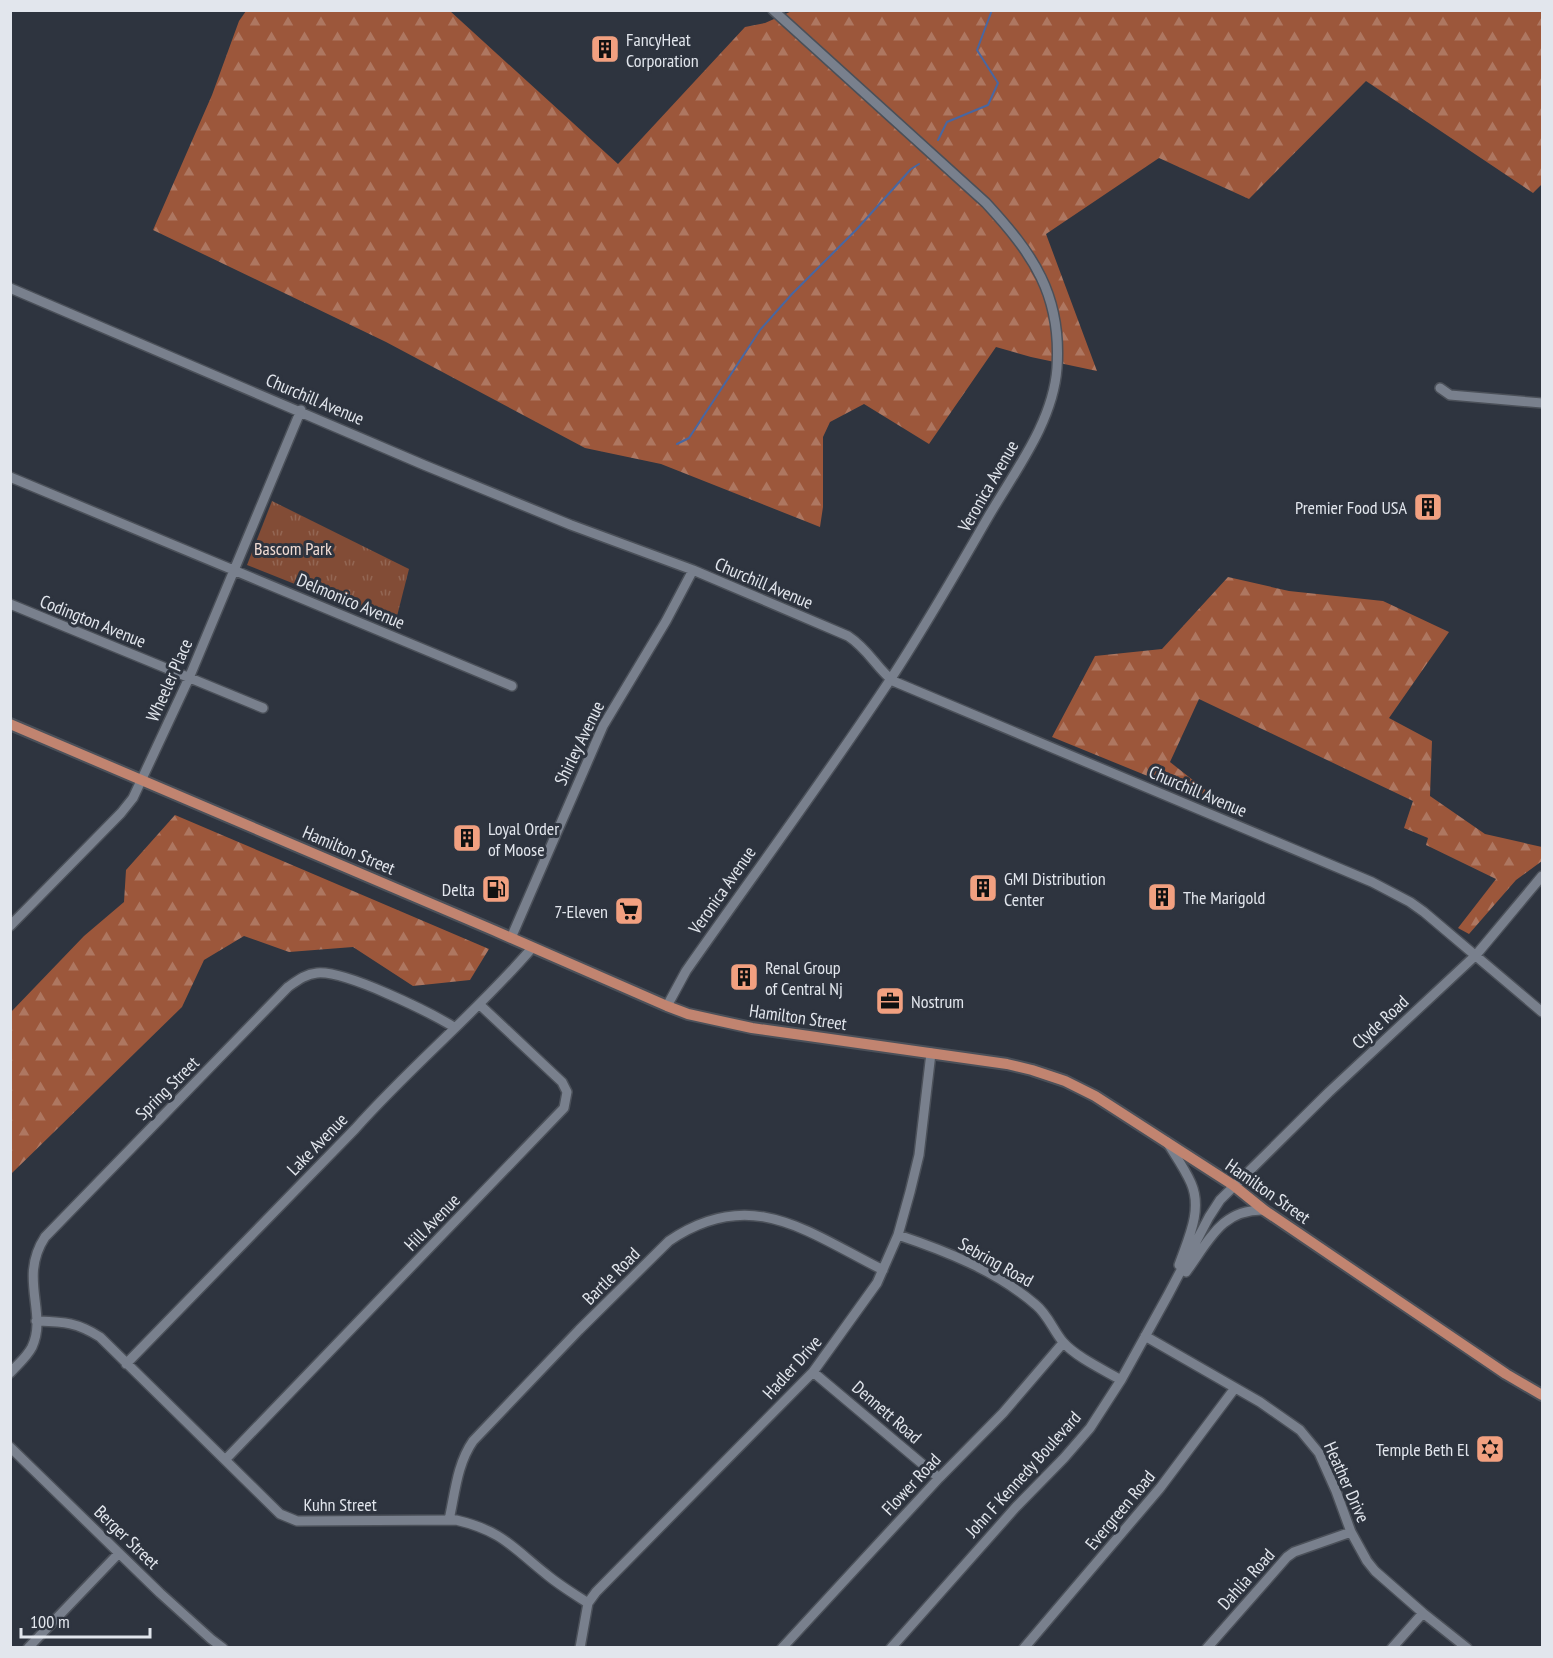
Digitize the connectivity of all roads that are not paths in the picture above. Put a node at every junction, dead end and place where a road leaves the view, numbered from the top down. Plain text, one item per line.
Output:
1 (773, 10) edge
2 (10, 288) edge
3 (1440, 388) dead end
4 (1542, 403) edge
5 (301, 410) junction
6 (10, 477) edge
7 (235, 570) junction
8 (693, 570) junction
9 (10, 604) edge
10 (189, 678) junction
11 (890, 679) junction
12 (512, 687) dead end
13 (263, 708) dead end
14 (10, 724) edge
15 (142, 779) junction
16 (1542, 876) edge
17 (10, 926) edge
18 (511, 938) junction
19 (532, 948) junction
20 (1476, 955) junction
21 (479, 1004) junction
22 (667, 1006) junction
23 (1542, 1012) edge
24 (454, 1027) junction
25 (931, 1053) junction
26 (1167, 1142) junction
27 (1233, 1185) junction
28 (1264, 1210) junction
29 (897, 1235) junction
30 (883, 1270) junction
31 (1168, 1296) junction
32 (36, 1322) junction
33 (1145, 1336) junction
34 (1063, 1342) junction
35 (126, 1364) junction
36 (10, 1372) edge
37 (813, 1372) junction
38 (1121, 1380) junction
39 (1235, 1388) junction
40 (1542, 1395) edge
41 (10, 1447) edge
42 (225, 1460) junction
43 (939, 1478) junction
44 (449, 1520) junction
45 (1351, 1532) junction
46 (119, 1553) junction
47 (588, 1604) junction
48 (1423, 1613) junction
49 (28, 1647) edge
50 (223, 1647) edge
51 (580, 1647) edge
52 (782, 1647) edge
53 (891, 1647) edge
54 (1024, 1647) edge
55 (1207, 1647) edge
56 (1392, 1647) edge
57 (1467, 1647) edge

1 - 11 street, Veronica Avenue
2 - 5 street, Churchill Avenue
3 - 4 street
5 - 7 street, Wheeler Place
5 - 8 street, Churchill Avenue
6 - 7 street, Delmonico Avenue
7 - 10 street, Wheeler Place
7 - 12 street, Delmonico Avenue
8 - 11 street, Churchill Avenue
8 - 18 street, Shirley Avenue
9 - 10 street, Codington Avenue
10 - 13 street, Codington Avenue
10 - 15 street, Wheeler Place
11 - 20 street, Churchill Avenue
11 - 22 street, Veronica Avenue
14 - 15 main road, Hamilton Street
15 - 17 street, Wheeler Place
15 - 18 main road, Hamilton Street
16 - 20 street, Clyde Road
18 - 19 main road, Hamilton Street
19 - 21 street, Lake Avenue
19 - 22 main road, Hamilton Street
20 - 23 street, Churchill Avenue
20 - 27 street, Clyde Road
21 - 24 street, Lake Avenue
21 - 42 street, Hill Avenue
22 - 25 main road, Hamilton Street
24 - 32 street, Spring Street
24 - 35 street, Lake Avenue
25 - 26 main road, Hamilton Street
25 - 29 street, Hadler Drive
26 - 27 main road, Hamilton Street
26 - 31 street
27 - 28 main road, Hamilton Street
27 - 31 street, John F Kennedy Boulevard
28 - 31 street
28 - 40 main road, Hamilton Street
29 - 30 street, Hadler Drive
29 - 34 street, Sebring Road
30 - 37 street, Hadler Drive
30 - 44 street, Bartle Road
31 - 33 street, John F Kennedy Boulevard
32 - 35 street, Kuhn Street
32 - 36 street, Spring Street
33 - 38 street, John F Kennedy Boulevard
33 - 39 street, Heather Drive
34 - 38 street, Sebring Road
34 - 43 street, Flower Road
35 - 42 street, Kuhn Street
37 - 43 street, Dennett Road
37 - 47 street, Hadler Drive
38 - 53 street, John F Kennedy Boulevard
39 - 45 street, Heather Drive
39 - 54 street, Evergreen Road
41 - 46 street, Berger Street
42 - 44 street, Kuhn Street
43 - 52 street, Flower Road
44 - 47 street, Kuhn Street
45 - 48 street, Heather Drive
45 - 55 street, Dahlia Road
46 - 49 street
46 - 50 street, Berger Street
47 - 51 street, Hadler Drive
48 - 56 street
48 - 57 street, Heather Drive

